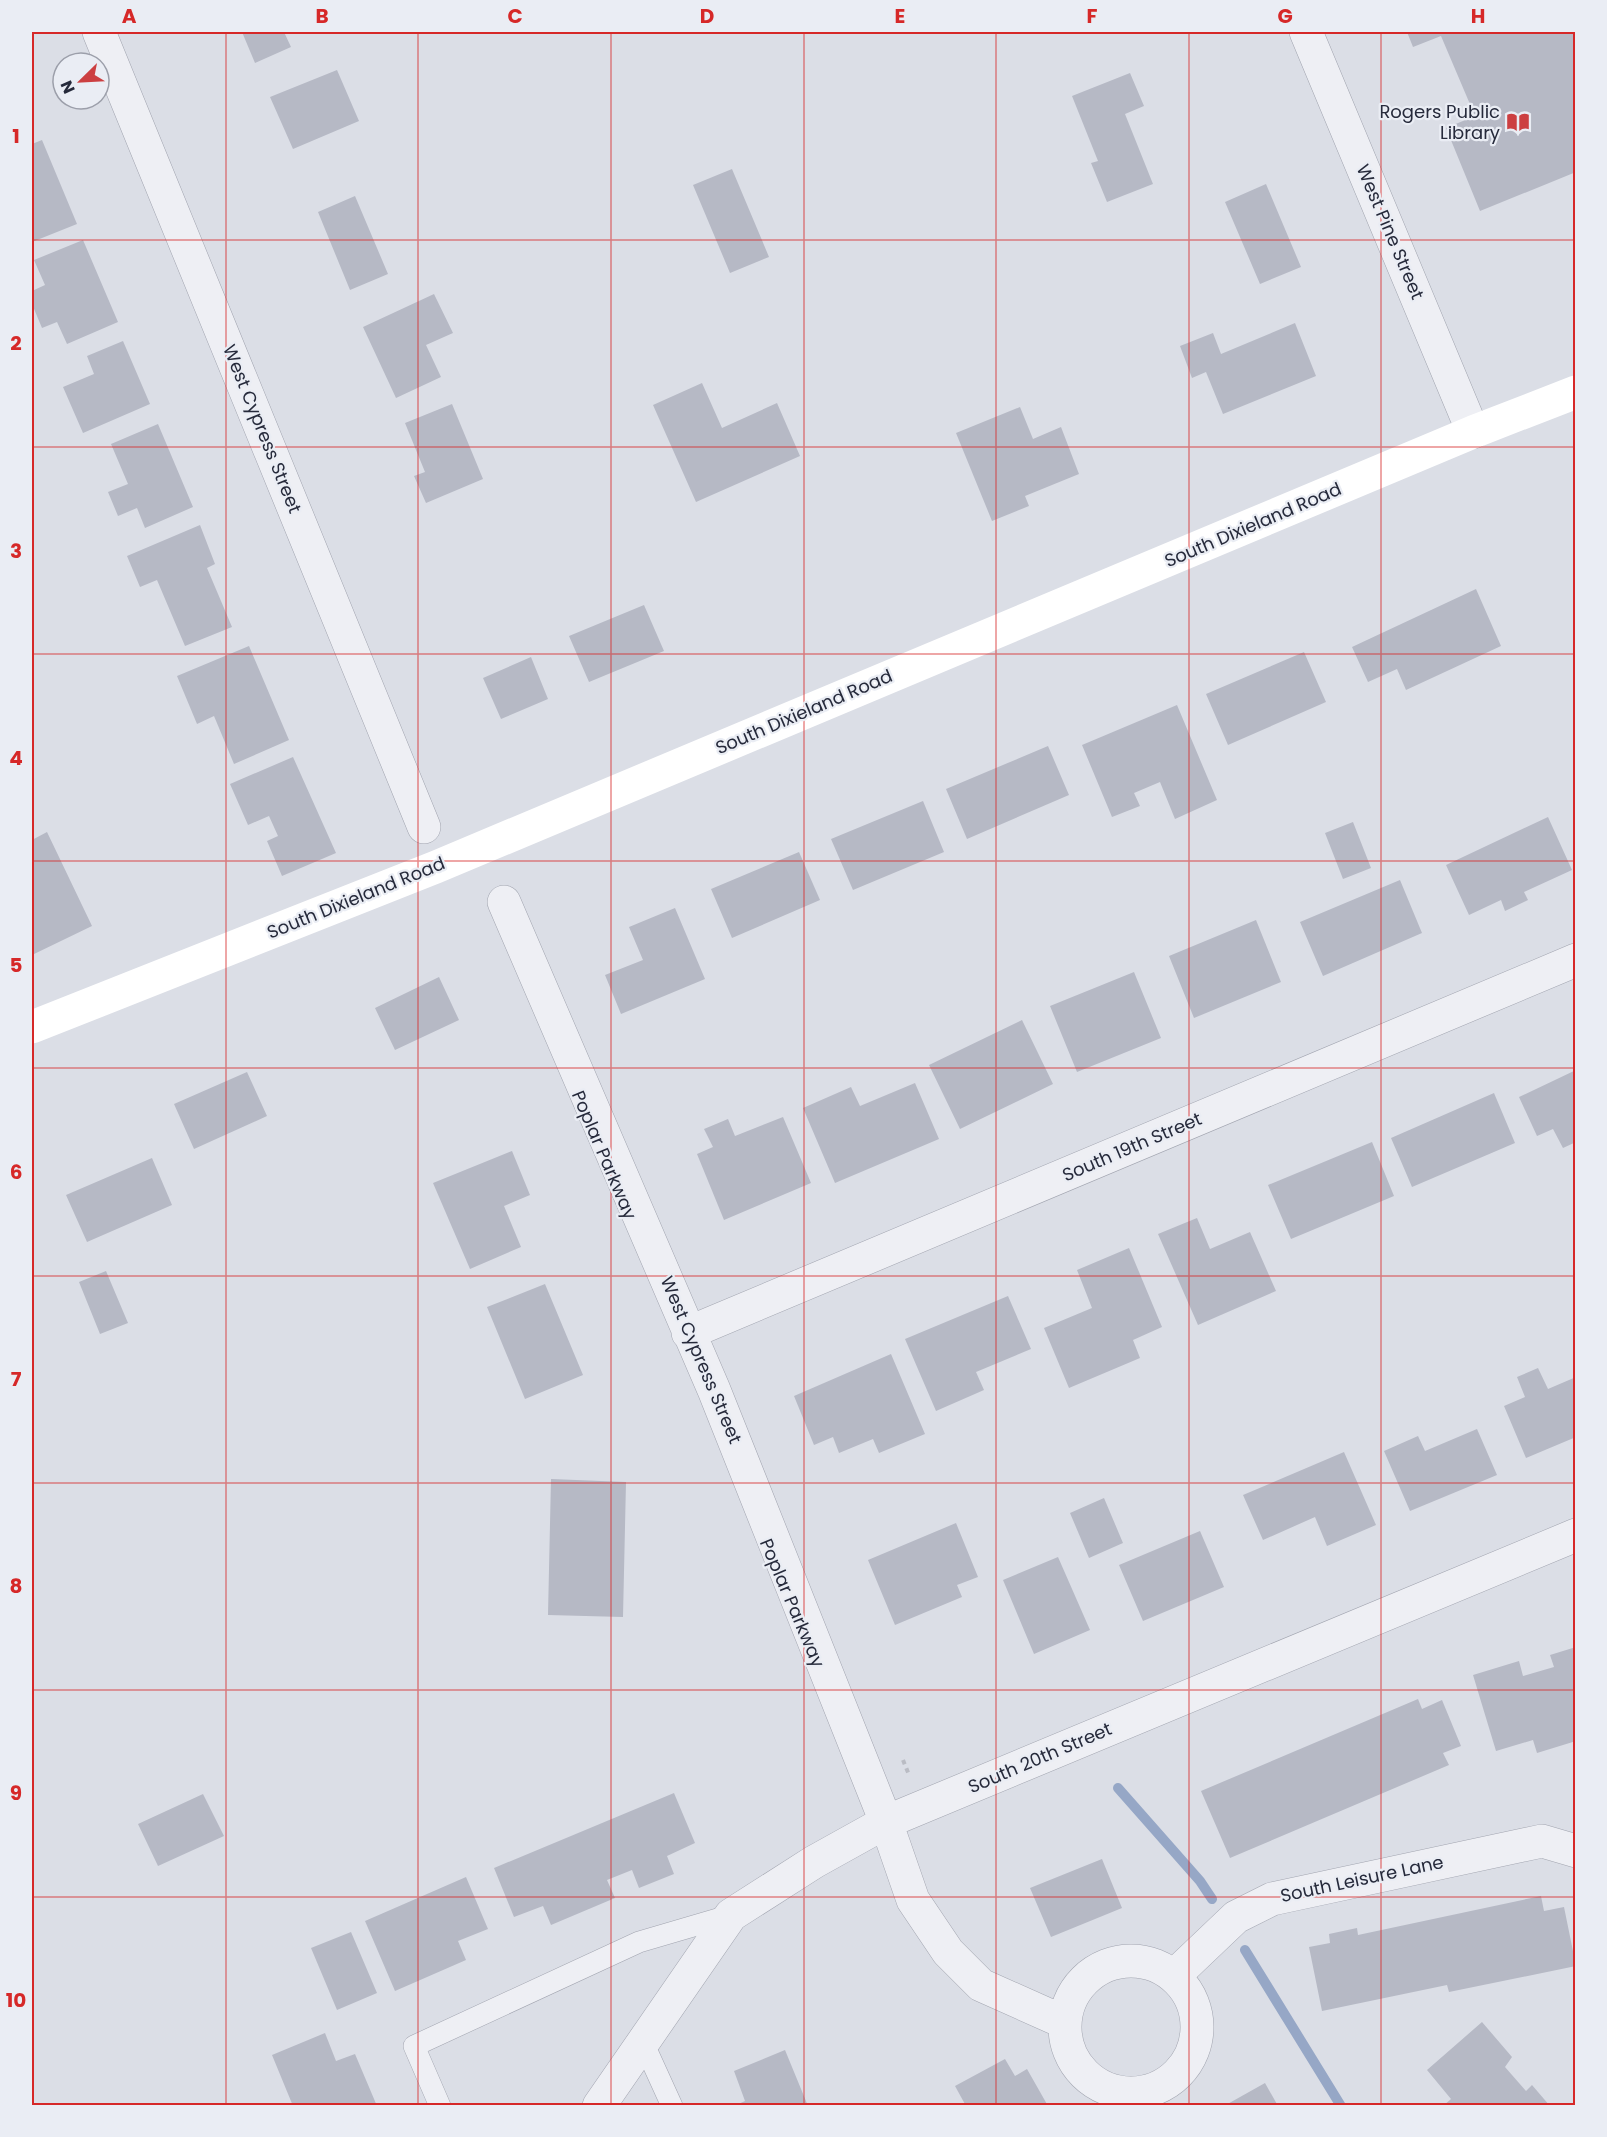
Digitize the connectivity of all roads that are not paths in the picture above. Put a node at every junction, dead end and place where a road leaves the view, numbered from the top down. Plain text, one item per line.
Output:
1 (99, 32) edge
2 (1306, 32) edge
3 (1575, 392) edge
4 (1473, 432) junction
5 (424, 827) dead end
6 (504, 902) dead end
7 (1575, 960) edge
8 (32, 1028) edge
9 (688, 1333) junction
10 (1575, 1535) edge
11 (886, 1822) junction
12 (1575, 1851) edge
13 (731, 1915) junction
14 (1174, 1976) junction
15 (1064, 2022) junction
16 (642, 2040) junction
17 (1135, 2100) edge
18 (440, 2106) edge
19 (599, 2106) edge
20 (672, 2106) edge

1 - 5 street, West Cypress Street
2 - 4 street, West Pine Street
3 - 4 main road, South Dixieland Road
4 - 8 main road, South Dixieland Road
6 - 9 street, West Cypress Street
7 - 9 street, South 19th Street
9 - 11 street, West Cypress Street
10 - 11 street, South 20th Street
11 - 13 street, South 20th Street
11 - 15 street, West Cypress Street
12 - 14 street, South Leisure Lane
13 - 16 street, South 20th Street
13 - 18 lane
14 - 15 street
14 - 17 street
15 - 17 street
16 - 19 street, South 20th Street
16 - 20 lane

